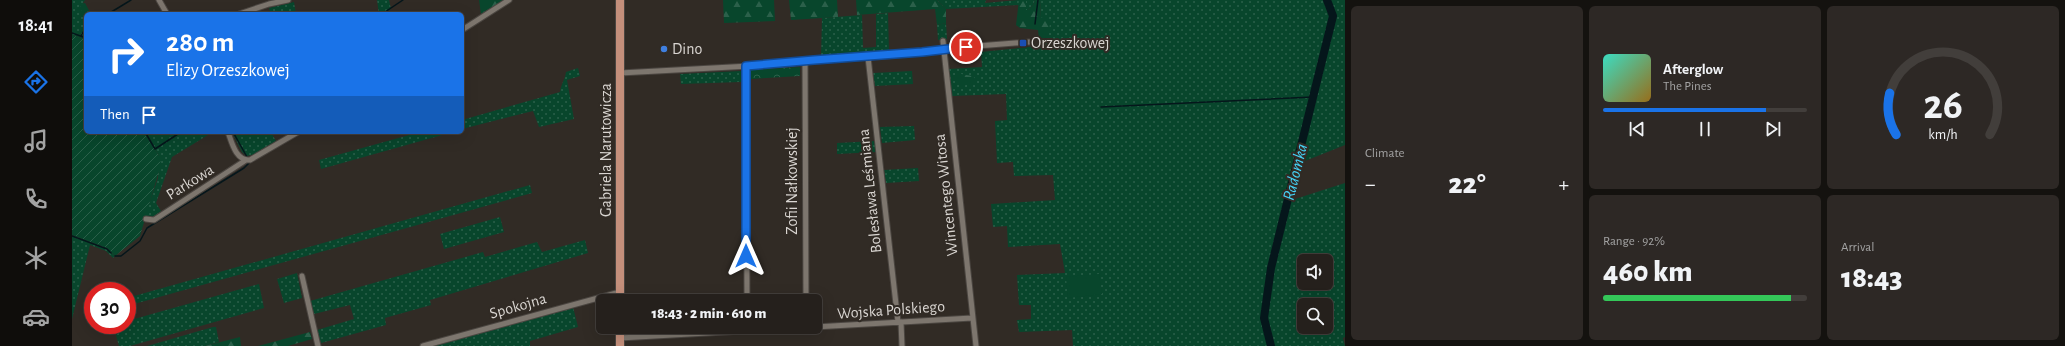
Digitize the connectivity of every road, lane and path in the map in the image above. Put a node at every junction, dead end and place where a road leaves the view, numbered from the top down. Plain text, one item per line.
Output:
1 (160, 0) edge
2 (288, 0) edge
3 (509, 0) edge
4 (620, 0) edge
5 (268, 2) edge
6 (166, 12) edge
7 (244, 12) edge
8 (464, 29) edge
9 (943, 41) dead end
10 (1029, 42) dead end
11 (943, 49) junction
12 (868, 57) junction
13 (805, 61) junction
14 (746, 66) junction
15 (620, 73) junction
16 (229, 134) edge
17 (295, 134) edge
18 (244, 159) junction
19 (146, 220) dead end
20 (302, 276) dead end
21 (620, 294) edge
22 (747, 294) edge
23 (806, 294) edge
24 (596, 303) edge
25 (972, 318) junction
26 (899, 322) junction
27 (822, 327) edge
28 (698, 334) edge
29 (620, 342) edge
30 (318, 346) edge
31 (423, 346) edge
32 (902, 346) edge
33 (976, 346) edge

1 - 6 street
2 - 5 street
3 - 8 street
4 - 15 main road, Gabriela Narutowicza
5 - 7 street
9 - 11 street, Wincentego Witosa
10 - 11 street
11 - 12 street
11 - 25 street, Wincentego Witosa
12 - 13 street
12 - 26 street, Bolesława Leśmiana
13 - 14 street
13 - 23 street, Zofii Nałkowskiej
14 - 15 street
14 - 22 street
15 - 21 main road, Gabriela Narutowicza
16 - 18 street
17 - 18 street, Parkowa
18 - 19 street, Parkowa
20 - 30 street
24 - 31 street, Spokojna
25 - 26 street, Wojska Polskiego
25 - 33 street, Wincentego Witosa
26 - 27 street, Wojska Polskiego
26 - 32 street, Bolesława Leśmiana
28 - 29 street, Wojska Polskiego

